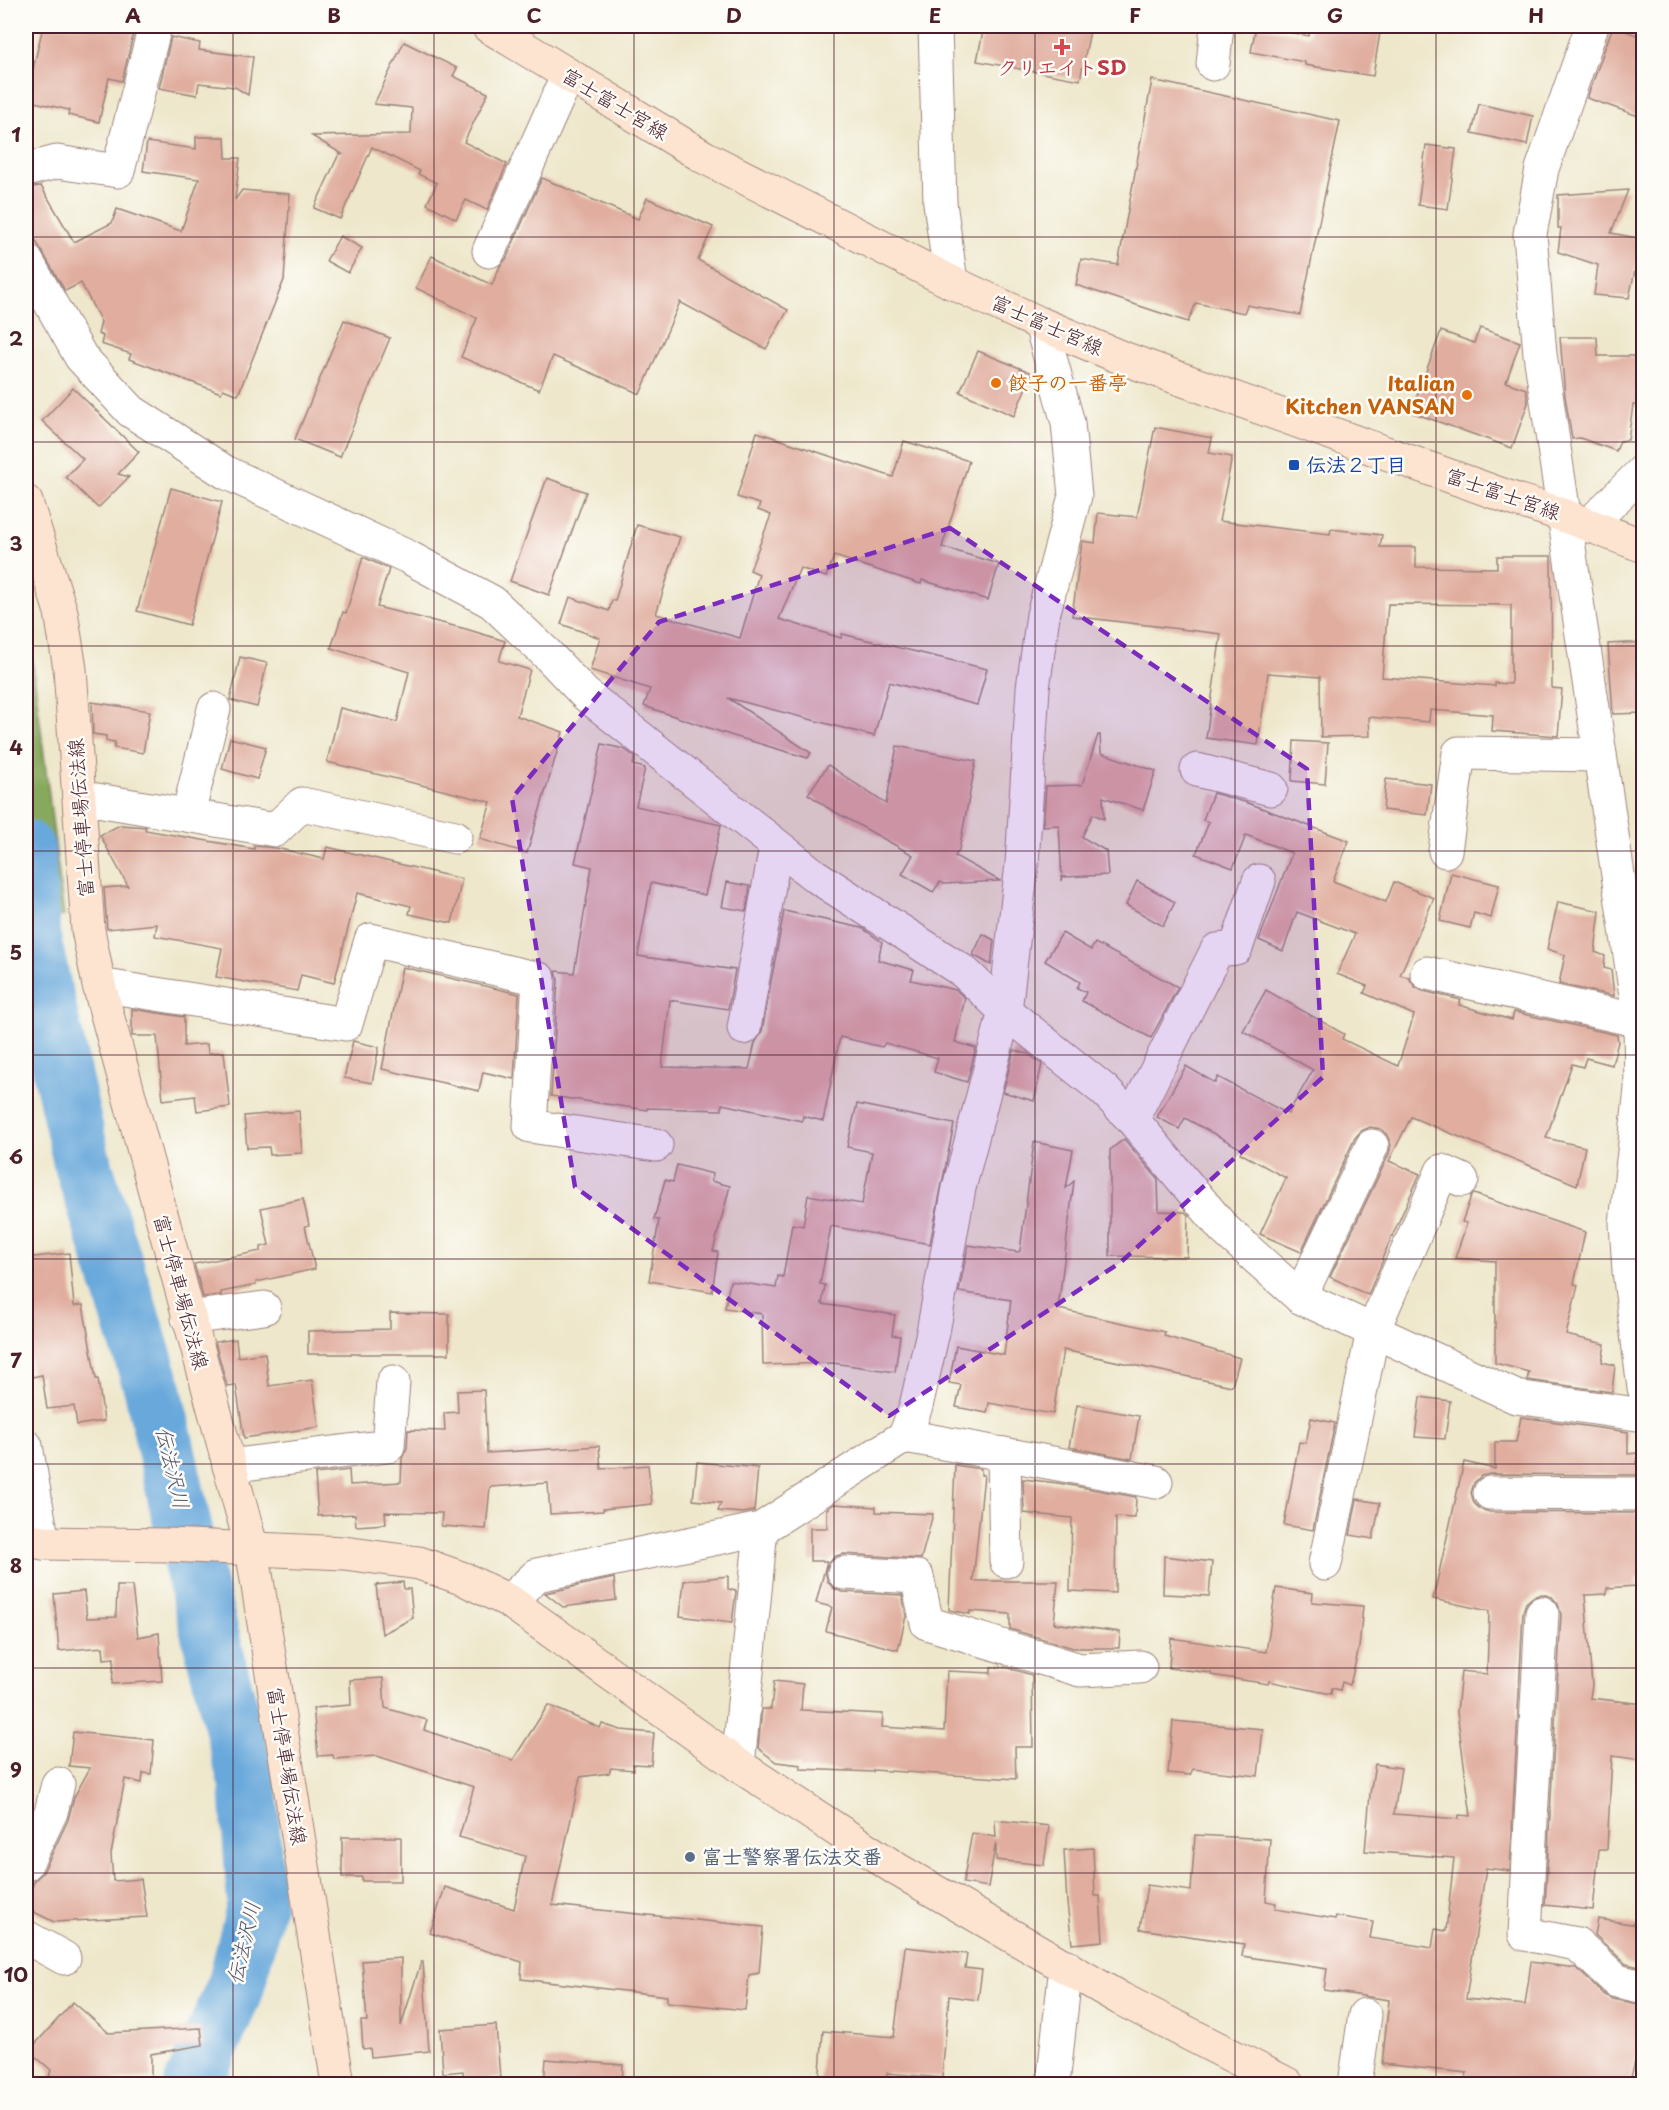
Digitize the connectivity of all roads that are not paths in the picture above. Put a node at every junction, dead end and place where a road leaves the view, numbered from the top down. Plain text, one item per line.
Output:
1 (155, 26) edge
2 (488, 26) edge
3 (935, 26) edge
4 (1217, 26) edge
5 (1592, 26) edge
6 (1213, 64) dead end
7 (568, 75) junction
8 (26, 170) edge
9 (489, 251) dead end
10 (26, 260) edge
11 (951, 282) junction
12 (1041, 324) junction
13 (1644, 470) edge
14 (26, 502) edge
15 (1576, 520) junction
16 (1644, 546) edge
17 (214, 709) dead end
18 (1600, 755) junction
19 (1197, 770) dead end
20 (1271, 789) dead end
21 (79, 796) junction
22 (188, 815) junction
23 (455, 837) dead end
24 (776, 846) junction
25 (1445, 851) dead end
26 (1258, 881) dead end
27 (1427, 973) dead end
28 (99, 985) junction
29 (1005, 1011) junction
30 (1642, 1022) edge
31 (744, 1028) dead end
32 (1132, 1119) junction
33 (656, 1145) dead end
34 (1372, 1146) dead end
35 (1462, 1180) dead end
36 (1300, 1297) junction
37 (264, 1308) dead end
38 (189, 1318) junction
39 (1372, 1331) junction
40 (393, 1382) dead end
41 (1644, 1388) edge
42 (1644, 1415) edge
43 (905, 1436) junction
44 (26, 1446) edge
45 (1004, 1454) junction
46 (229, 1466) junction
47 (1156, 1482) dead end
48 (1490, 1493) dead end
49 (1644, 1494) edge
50 (761, 1528) junction
51 (34, 1541) edge
52 (238, 1548) junction
53 (1006, 1561) dead end
54 (1324, 1564) dead end
55 (844, 1573) dead end
56 (509, 1601) junction
57 (1542, 1613) dead end
58 (1140, 1667) dead end
59 (738, 1765) junction
60 (58, 1784) dead end
61 (26, 1864) edge
62 (26, 1937) edge
63 (64, 1958) dead end
64 (1066, 1966) junction
65 (1644, 1987) edge
66 (1365, 2015) dead end
67 (338, 2085) edge
68 (1053, 2085) edge
69 (1287, 2085) edge
70 (1355, 2085) edge

1 - 8 street
2 - 7 main road, 富士富士宮線
3 - 11 street
4 - 6 street
5 - 15 street
7 - 9 street
7 - 11 main road, 富士富士宮線
10 - 24 street
11 - 12 main road, 富士富士宮線
12 - 15 main road, 富士富士宮線
12 - 29 street
13 - 15 street
14 - 21 main road, 富士停車場伝法線
15 - 16 main road, 富士富士宮線
15 - 18 street
17 - 22 street
18 - 25 street
18 - 30 street
19 - 20 street
21 - 22 street
21 - 28 main road, 富士停車場伝法線
22 - 23 street
24 - 29 street
24 - 31 street
26 - 32 street
27 - 30 street
28 - 33 street
28 - 38 main road, 富士停車場伝法線
29 - 32 street
29 - 43 street
30 - 41 street
32 - 36 street
34 - 36 street
35 - 39 street
36 - 39 street
37 - 38 street
38 - 46 main road, 富士停車場伝法線
39 - 42 street
39 - 54 street
40 - 46 street
43 - 45 street
43 - 50 street
44 - 51 street
45 - 47 street
45 - 53 street
46 - 52 main road, 富士停車場伝法線
48 - 49 street
50 - 56 street
50 - 59 street
51 - 52 main road
52 - 56 main road
52 - 67 main road, 富士停車場伝法線
55 - 58 street
56 - 59 main road
57 - 65 street
59 - 64 main road
60 - 61 street
62 - 63 street
64 - 68 street
64 - 69 main road
66 - 70 street

